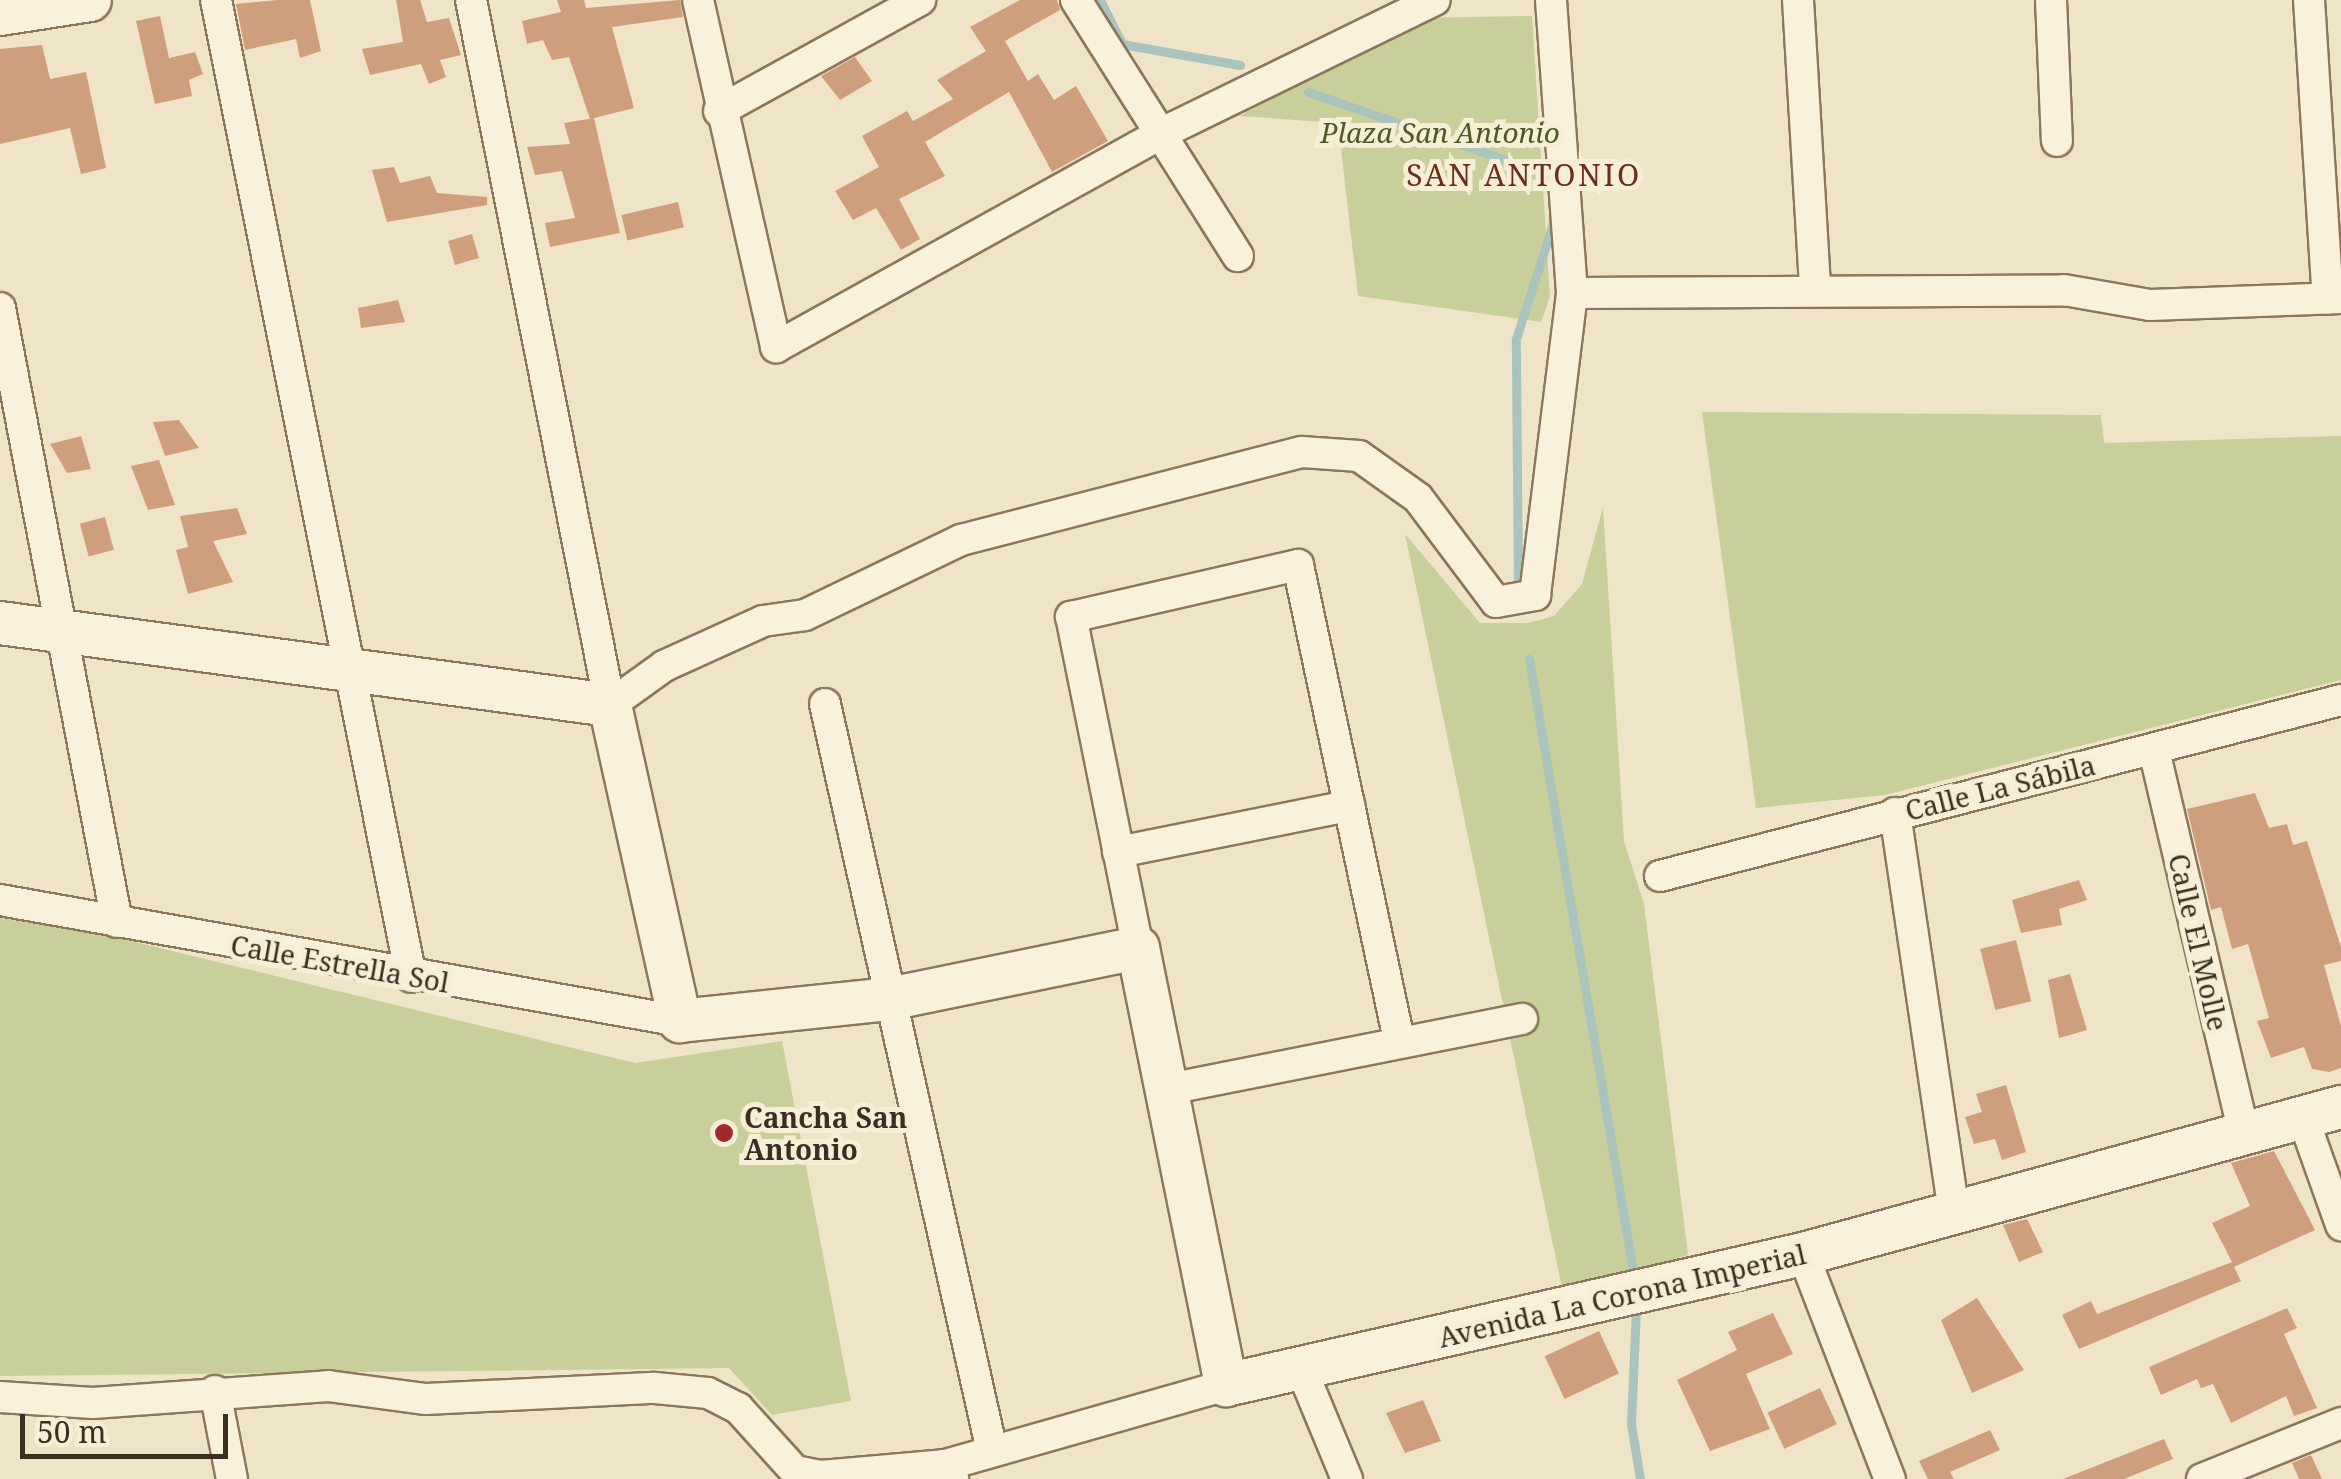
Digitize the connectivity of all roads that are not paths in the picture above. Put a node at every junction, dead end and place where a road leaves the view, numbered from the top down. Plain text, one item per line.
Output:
1 (90, 0) edge
2 (216, 0) edge
3 (471, 0) edge
4 (698, 0) edge
5 (920, 0) edge
6 (1076, 0) edge
7 (1435, 0) edge
8 (1551, 0) edge
9 (1798, 0) edge
10 (2051, 0) edge
11 (2309, 0) edge
12 (0, 14) edge
13 (718, 111) junction
14 (1156, 136) junction
15 (2057, 140) dead end
16 (1238, 256) dead end
17 (1815, 290) junction
18 (1572, 293) junction
19 (2334, 298) edge
20 (0, 308) edge
21 (0, 624) edge
22 (62, 632) junction
23 (346, 671) junction
24 (2341, 700) edge
25 (825, 704) dead end
26 (610, 705) junction
27 (2154, 750) junction
28 (1349, 806) junction
29 (1895, 813) junction
30 (1118, 852) junction
31 (1660, 876) dead end
32 (0, 900) edge
33 (117, 922) junction
34 (1138, 948) junction
35 (411, 977) junction
36 (890, 999) junction
37 (1522, 1019) dead end
38 (680, 1021) junction
39 (1399, 1040) junction
40 (1168, 1089) junction
41 (2322, 1112) edge
42 (2244, 1134) junction
43 (1954, 1213) junction
44 (2341, 1224) edge
45 (1803, 1254) junction
46 (1301, 1368) junction
47 (1226, 1385) junction
48 (215, 1391) junction
49 (0, 1397) edge
50 (2341, 1422) edge
51 (992, 1451) junction
52 (948, 1472) edge
53 (232, 1479) edge
54 (902, 1479) edge
55 (1347, 1479) edge
56 (1890, 1479) edge
57 (2202, 1479) edge

1 - 12 street
2 - 23 street
3 - 26 street
4 - 13 street
5 - 13 street
6 - 14 street
7 - 14 street
8 - 18 street
9 - 17 street
10 - 15 street
11 - 19 street
13 - 14 street
14 - 16 street
17 - 18 street
17 - 19 street
18 - 26 street
20 - 22 street
21 - 22 street
22 - 23 street
22 - 33 street
23 - 26 street
23 - 35 street
24 - 27 street, Calle La Sábila
25 - 36 street
26 - 38 street
27 - 29 street, Calle La Sábila
27 - 42 street, Calle El Molle
28 - 30 street
28 - 30 street
28 - 39 street
29 - 31 street, Calle La Sábila
29 - 43 street
30 - 34 street
32 - 33 street, Calle Estrella Sol
33 - 35 street, Calle Estrella Sol
34 - 36 street
34 - 40 street
35 - 38 street, Calle Estrella Sol
36 - 38 street
36 - 51 street
37 - 39 street
39 - 40 street
40 - 47 street
41 - 42 street, Avenida La Corona Imperial
41 - 44 street
42 - 43 street, Avenida La Corona Imperial
43 - 45 street, Avenida La Corona Imperial
45 - 46 street, Avenida La Corona Imperial
45 - 56 street
46 - 47 street, Avenida La Corona Imperial
46 - 55 street
47 - 51 street, Avenida La Corona Imperial
48 - 49 street
48 - 52 street
48 - 53 street
50 - 57 street
51 - 52 street, Avenida La Corona Imperial
52 - 54 street, Avenida La Corona Imperial

